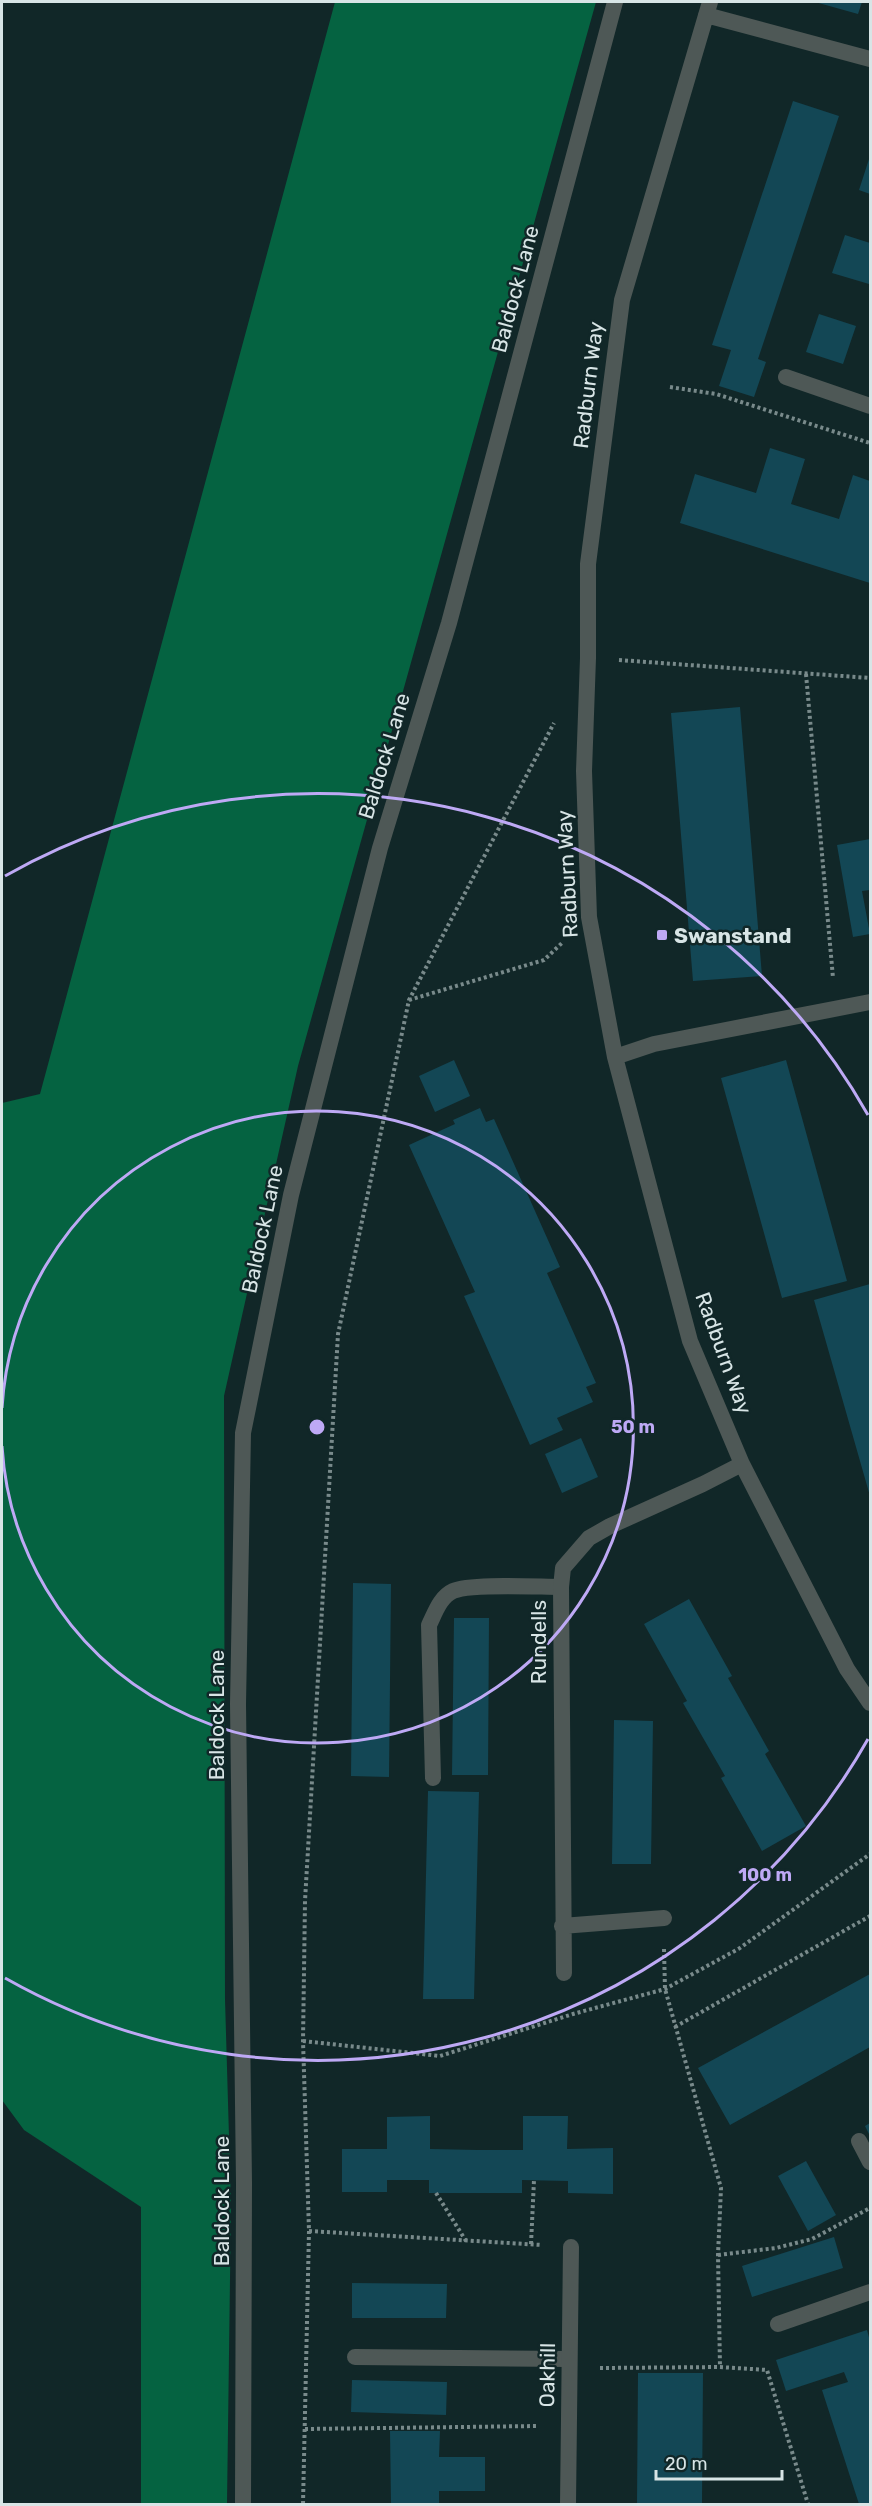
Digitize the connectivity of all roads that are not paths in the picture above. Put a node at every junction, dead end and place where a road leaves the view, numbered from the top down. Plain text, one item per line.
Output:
1 (615, 2) edge
2 (708, 8) edge
3 (870, 59) edge
4 (786, 377) dead end
5 (870, 406) edge
6 (870, 1002) edge
7 (615, 1057) junction
8 (742, 1464) junction
9 (561, 1587) junction
10 (870, 1703) edge
11 (433, 1778) dead end
12 (664, 1918) road end
13 (562, 1926) junction
14 (564, 1972) dead end
15 (859, 2141) dead end
16 (870, 2162) edge
17 (571, 2247) road end
18 (870, 2292) edge
19 (778, 2325) dead end
20 (355, 2356) dead end
21 (569, 2363) junction
22 (243, 2505) edge
23 (568, 2505) edge

1 - 22 street, Baldock Lane
2 - 3 street
2 - 7 street, Radburn Way
4 - 5 street
6 - 7 street
7 - 8 street, Radburn Way
8 - 9 street, Rundells
8 - 10 street, Radburn Way
9 - 11 street
9 - 13 street, Rundells
12 - 13 street
13 - 14 street, Rundells
15 - 16 street
17 - 21 street, Oakhill
18 - 19 street
20 - 21 street
21 - 23 street, Oakhill

